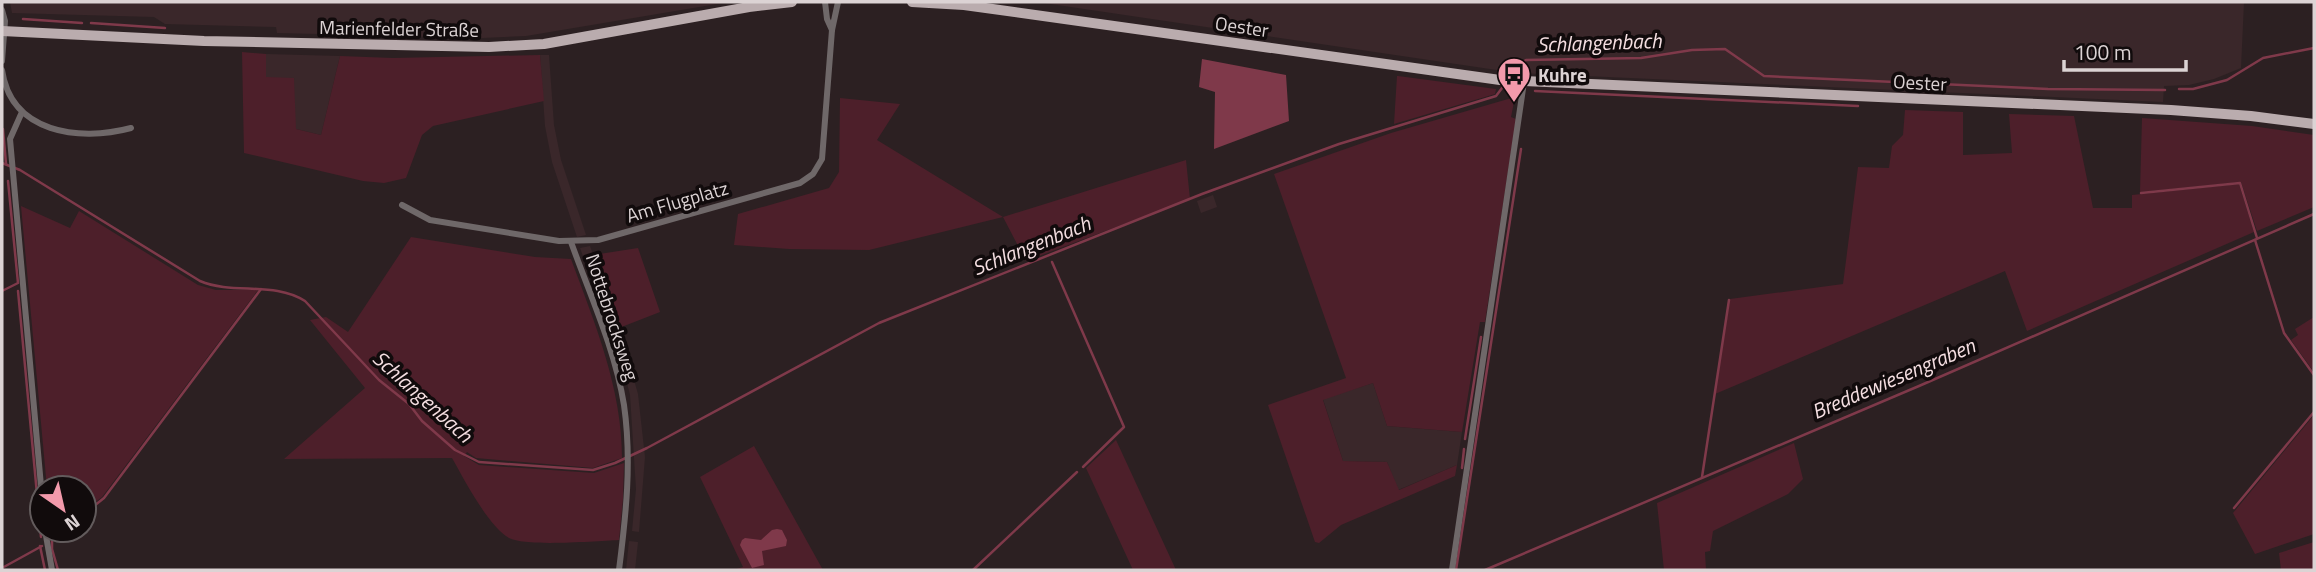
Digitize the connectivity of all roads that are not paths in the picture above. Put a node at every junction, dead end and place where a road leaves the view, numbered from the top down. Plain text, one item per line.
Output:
1 (792, 2) edge
2 (825, 2) edge
3 (838, 2) edge
4 (912, 2) edge
5 (2, 10) edge
6 (832, 30) junction
7 (3, 31) edge
8 (2, 61) edge
9 (2, 70) edge
10 (1519, 82) junction
11 (22, 112) junction
12 (2314, 124) edge
13 (131, 128) dead end
14 (402, 205) dead end
15 (571, 242) junction
16 (40, 474) edge
17 (47, 544) edge
18 (51, 570) edge
19 (619, 570) edge
20 (1452, 570) edge

1 - 7 main road, Marienfelder Straße
2 - 6 street, Am Flugplatz
3 - 6 street, Am Flugplatz
4 - 10 main road, Oester
5 - 7 street
6 - 15 street, Am Flugplatz
7 - 8 street
9 - 11 street
10 - 12 main road, Oester
10 - 20 street
11 - 13 street
11 - 16 street
14 - 15 street, Am Flugplatz
15 - 19 street, Nottebrocksweg
17 - 18 street

